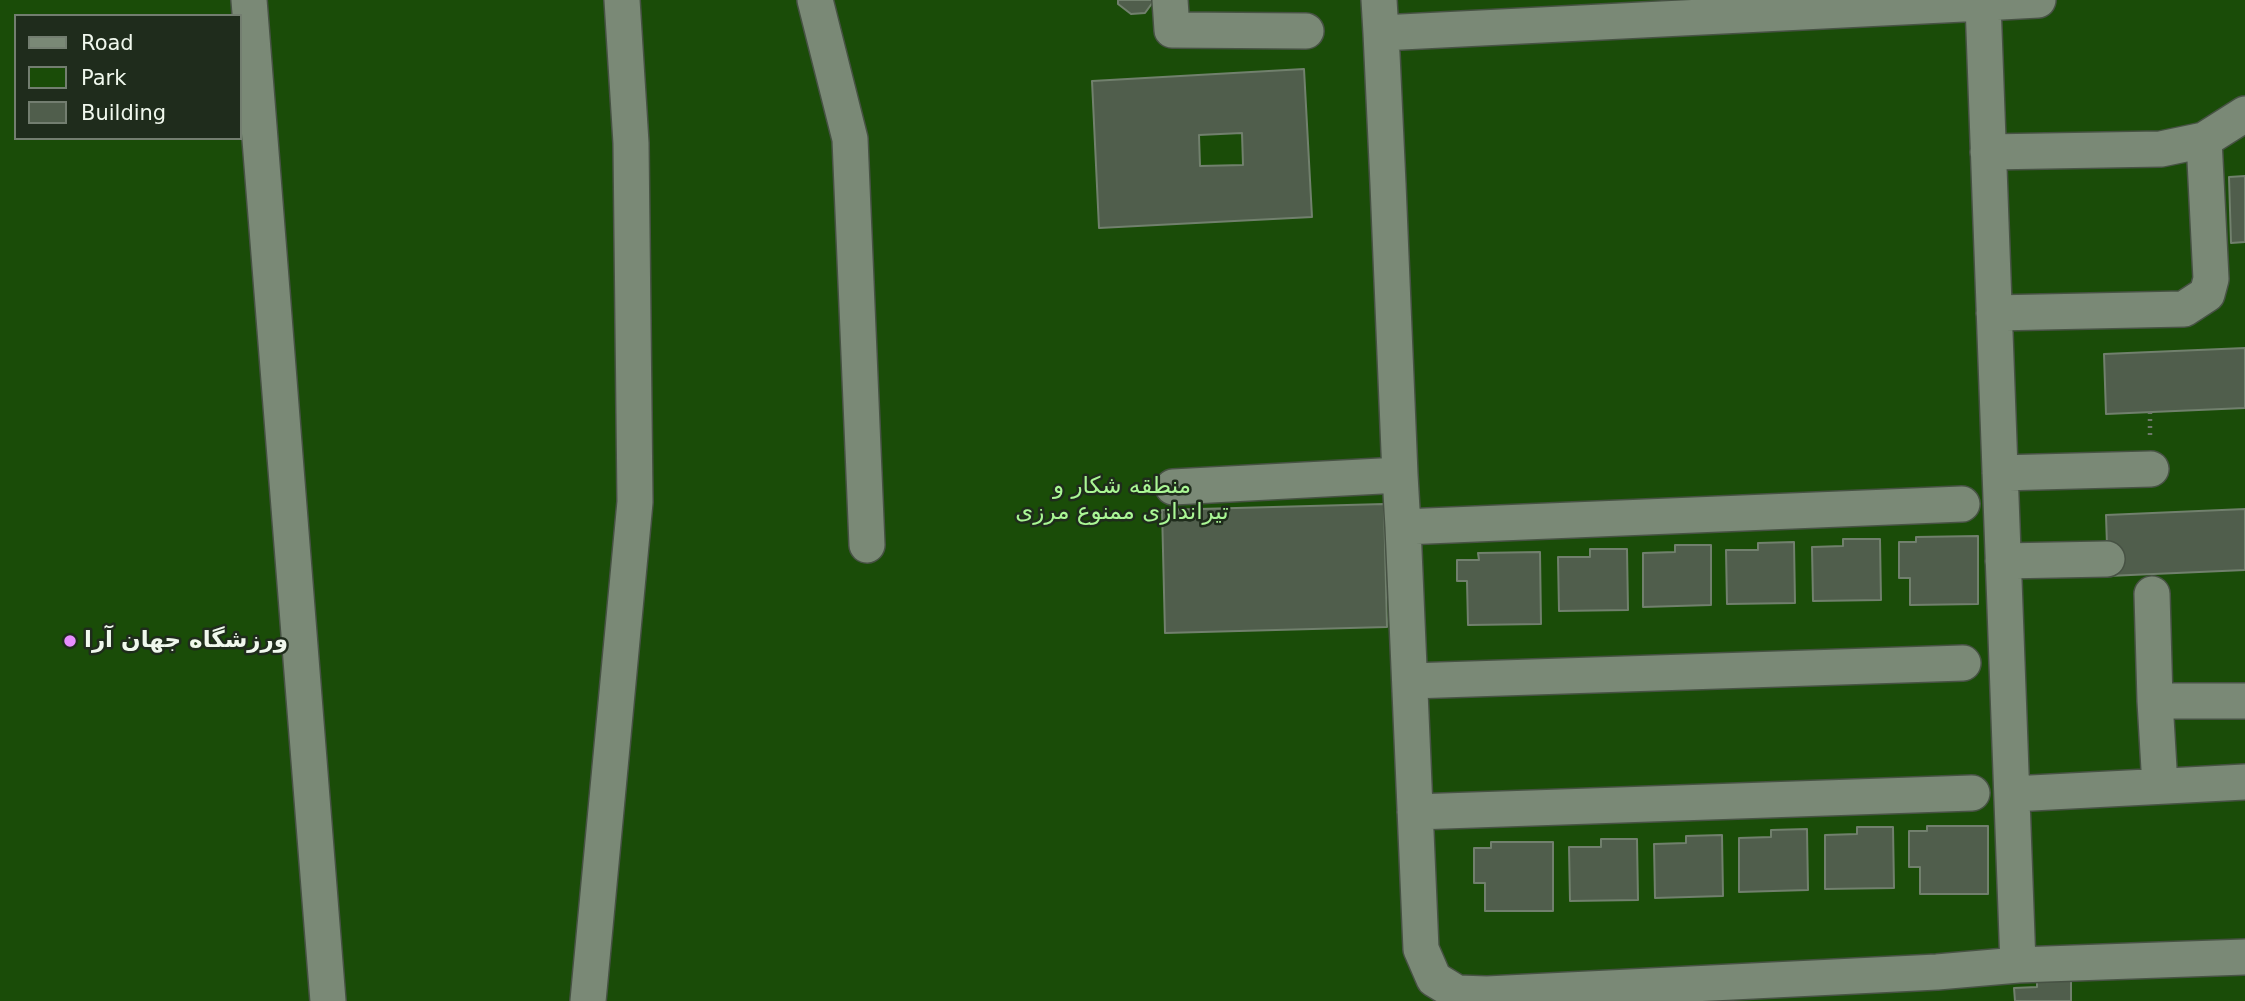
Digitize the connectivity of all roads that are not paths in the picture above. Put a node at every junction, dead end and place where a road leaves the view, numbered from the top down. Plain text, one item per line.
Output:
1 (249, 0) edge
2 (622, 0) edge
3 (815, 0) edge
4 (1170, 0) edge
5 (2038, 0) edge
6 (1983, 3) junction
7 (1380, 16) edge
8 (1306, 31) dead end
9 (2245, 114) edge
10 (2204, 140) junction
11 (1988, 152) junction
12 (1994, 313) junction
13 (2151, 470) dead end
14 (2000, 473) junction
15 (1400, 475) junction
16 (1173, 487) dead end
17 (1962, 504) dead end
18 (1403, 527) junction
19 (867, 545) dead end
20 (2107, 559) dead end
21 (2003, 561) junction
22 (2151, 594) dead end
23 (1963, 663) dead end
24 (1409, 681) junction
25 (2155, 701) junction
26 (2245, 701) edge
27 (2245, 782) edge
28 (2160, 786) junction
29 (1972, 793) dead end
30 (2012, 794) junction
31 (1415, 812) junction
32 (2245, 957) edge
33 (2018, 965) junction
34 (328, 1001) edge
35 (588, 1001) edge

1 - 34 street
2 - 35 street
3 - 19 street
4 - 8 street
5 - 6 street
6 - 7 street
6 - 11 street
7 - 15 street
9 - 10 street
10 - 11 street
10 - 12 street
11 - 12 street
12 - 14 street
13 - 14 street
14 - 21 street
15 - 16 street
15 - 18 street
17 - 18 street
18 - 24 street
20 - 21 street
21 - 30 street
22 - 25 street
23 - 24 street
24 - 31 street
25 - 26 street
25 - 28 street
27 - 28 street
28 - 30 street
29 - 31 street
30 - 33 street
31 - 33 street
32 - 33 street

